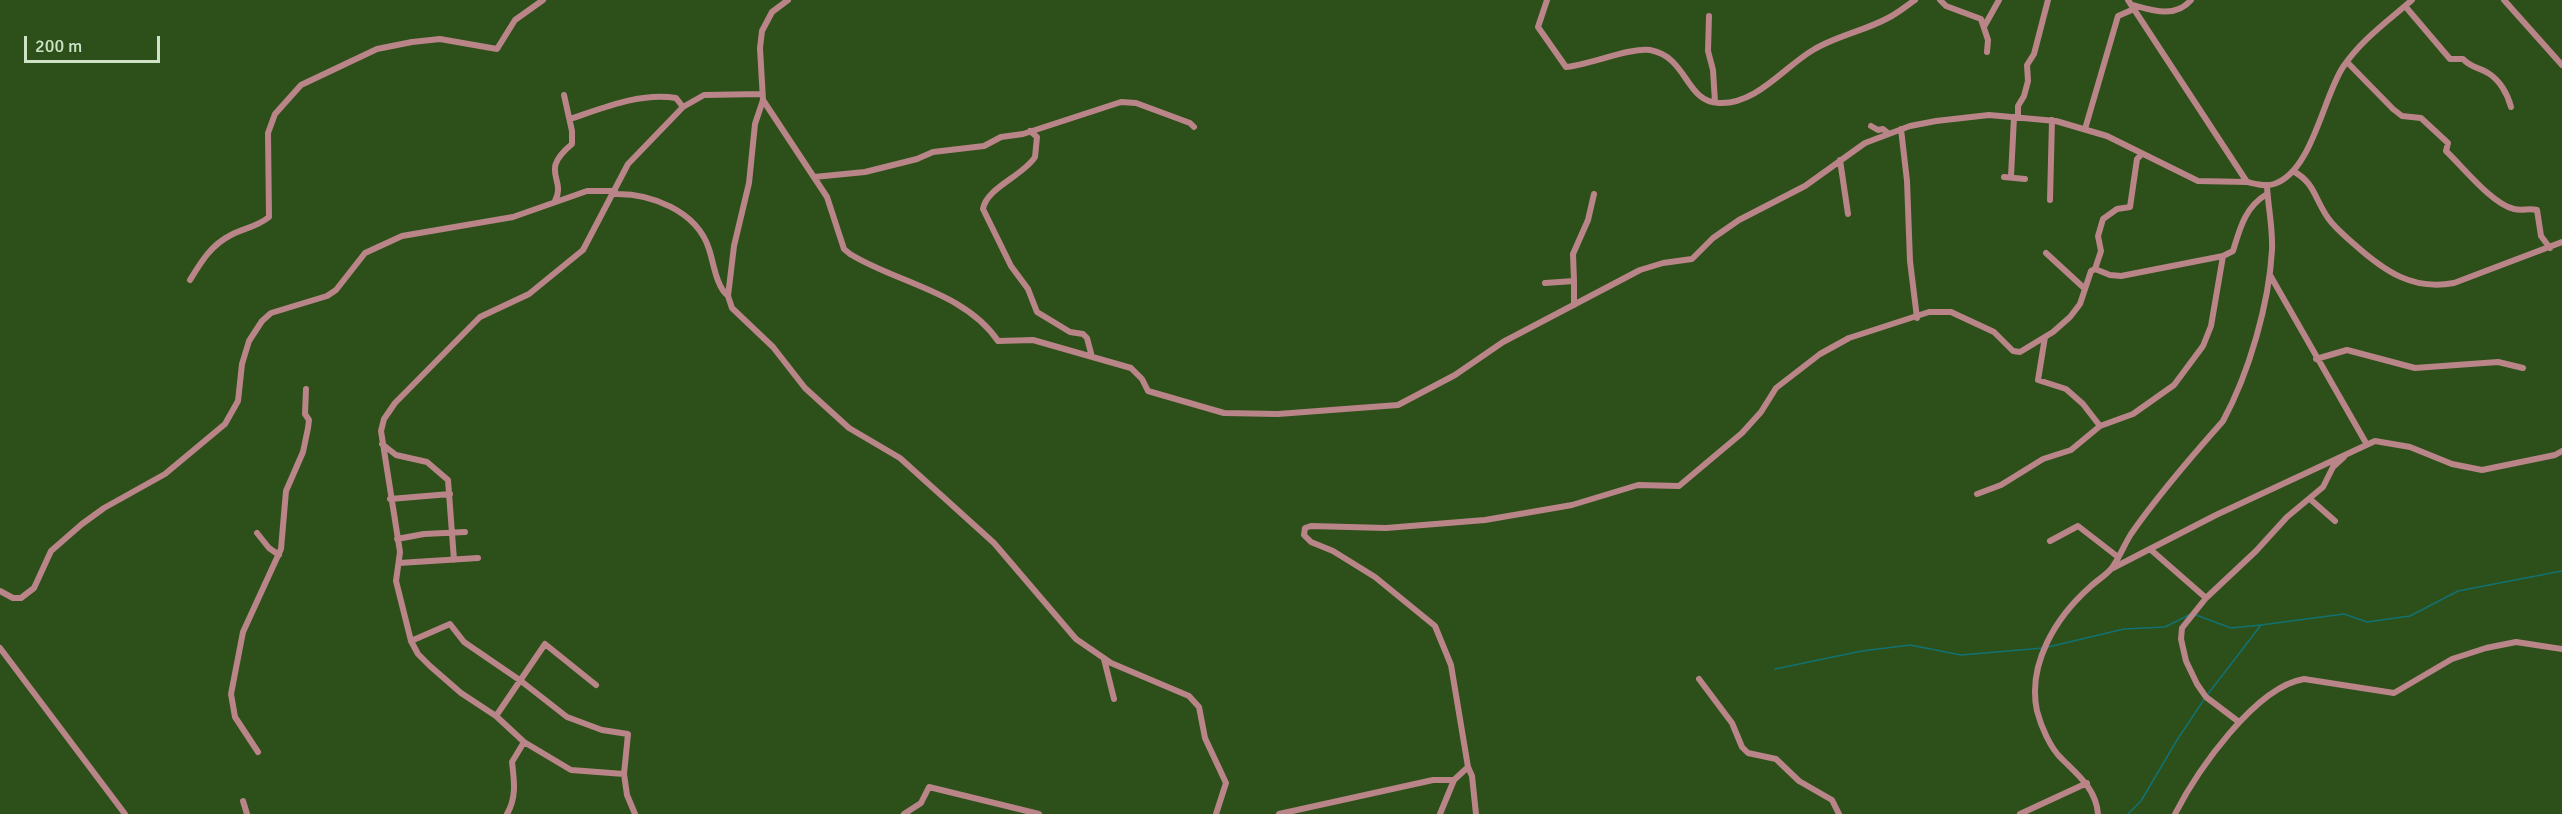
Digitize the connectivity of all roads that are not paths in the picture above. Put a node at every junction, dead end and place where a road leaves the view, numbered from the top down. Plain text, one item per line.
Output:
1 (543, 0) edge
2 (788, 0) edge
3 (1547, 0) edge
4 (1915, 0) edge
5 (1940, 0) edge
6 (1999, 0) edge
7 (2048, 0) edge
8 (2142, 0) edge
9 (2190, 0) edge
10 (2412, 0) edge
11 (2504, 0) edge
12 (2132, 5) edge
13 (2405, 6) junction
14 (2142, 8) junction
15 (1709, 16) dead end
16 (1985, 25) junction
17 (1987, 52) dead end
18 (2347, 62) junction
19 (2562, 65) edge
20 (564, 95) dead end
21 (763, 97) junction
22 (1715, 102) junction
23 (683, 107) junction
24 (2511, 107) dead end
25 (2016, 117) junction
26 (570, 119) junction
27 (2052, 120) junction
28 (1871, 126) dead end
29 (1194, 127) dead end
30 (1901, 129) junction
31 (2085, 129) junction
32 (1030, 131) junction
33 (1888, 133) junction
34 (2140, 154) junction
35 (1840, 160) junction
36 (2292, 171) junction
37 (814, 177) junction
38 (2025, 179) dead end
39 (2247, 182) junction
40 (2267, 186) junction
41 (615, 192) junction
42 (1593, 194) dead end
43 (2267, 194) junction
44 (555, 201) junction
45 (2050, 201) dead end
46 (1848, 214) dead end
47 (2562, 242) edge
48 (2550, 248) junction
49 (2046, 253) dead end
50 (2223, 256) junction
51 (2095, 269) junction
52 (2270, 274) junction
53 (190, 280) dead end
54 (1574, 281) junction
55 (1545, 283) dead end
56 (2084, 288) junction
57 (728, 296) junction
58 (1574, 305) junction
59 (1917, 318) junction
60 (2044, 337) junction
61 (1092, 357) junction
62 (2316, 359) junction
63 (2523, 368) dead end
64 (306, 389) dead end
65 (2100, 426) junction
66 (382, 444) junction
67 (2364, 444) junction
68 (2562, 451) edge
69 (450, 494) junction
70 (1977, 494) dead end
71 (390, 499) junction
72 (2310, 499) junction
73 (2335, 521) dead end
74 (453, 532) junction
75 (465, 532) dead end
76 (257, 533) dead end
77 (397, 539) junction
78 (2050, 542) dead end
79 (2150, 549) junction
80 (279, 555) junction
81 (2118, 557) junction
82 (478, 558) dead end
83 (454, 560) junction
84 (399, 563) junction
85 (2111, 569) junction
86 (0, 591) edge
87 (2206, 598) junction
88 (411, 641) junction
89 (0, 648) edge
90 (2562, 649) edge
91 (1104, 659) junction
92 (1699, 679) dead end
93 (521, 681) junction
94 (596, 685) dead end
95 (1114, 699) dead end
96 (496, 716) junction
97 (2239, 722) junction
98 (524, 742) junction
99 (258, 752) dead end
100 (1468, 767) junction
101 (624, 774) junction
102 (1454, 780) junction
103 (2087, 783) junction
104 (243, 801) dead end
105 (124, 814) edge
106 (248, 814) edge
107 (507, 814) edge
108 (635, 814) edge
109 (904, 814) edge
110 (1039, 814) edge
111 (1216, 814) edge
112 (1279, 814) edge
113 (1440, 814) edge
114 (1476, 814) edge
115 (1839, 814) edge
116 (2020, 814) edge
117 (2098, 814) edge
118 (2175, 814) edge

1 - 53 street
2 - 21 street
3 - 22 street
4 - 22 street
5 - 16 street
6 - 16 street
7 - 25 street
8 - 14 street
9 - 14 street
10 - 13 street
11 - 19 street
12 - 14 street
12 - 31 street
12 - 39 street
13 - 18 street
13 - 24 street
15 - 22 street
16 - 17 street
18 - 36 street
18 - 48 street
20 - 26 street
21 - 23 street
21 - 37 street
21 - 57 street
23 - 26 street
23 - 41 street
25 - 27 street
25 - 30 street
25 - 38 street
26 - 44 street
27 - 31 street
27 - 45 street
28 - 33 street
29 - 32 street
30 - 33 street
30 - 59 street
31 - 34 street
32 - 37 street
32 - 61 street
33 - 35 street
34 - 39 street
34 - 51 street
35 - 46 street
35 - 58 street
36 - 40 street
36 - 48 street
37 - 61 street
39 - 40 street
40 - 43 street
41 - 44 street
41 - 57 street
41 - 66 street
42 - 54 street
43 - 50 street
43 - 52 street
44 - 86 street
47 - 48 street
49 - 56 street
50 - 51 street
50 - 65 street
51 - 56 street
52 - 62 street
52 - 81 street
54 - 55 street
54 - 58 street
56 - 60 street
57 - 91 street
58 - 61 street
59 - 60 street
59 - 100 street
60 - 65 street
62 - 63 street
62 - 67 street
64 - 80 street
65 - 70 street
66 - 69 street
66 - 71 street
67 - 68 street
67 - 72 street
67 - 79 street
69 - 71 street
69 - 74 street
71 - 77 street
72 - 73 street
72 - 87 street
74 - 75 street
74 - 77 street
74 - 83 street
76 - 80 street
77 - 84 street
78 - 81 street
79 - 85 street
79 - 87 street
80 - 99 street
81 - 85 street
82 - 83 street
83 - 84 street
84 - 88 street
85 - 103 street
87 - 97 street
88 - 93 street
88 - 96 street
89 - 105 street
90 - 97 street
91 - 95 street
91 - 111 street
92 - 115 street
93 - 94 street
93 - 96 street
93 - 101 street
96 - 98 street
97 - 118 street
98 - 101 street
98 - 107 street
100 - 102 street
100 - 114 street
101 - 108 street
102 - 112 street
102 - 113 street
103 - 116 street
103 - 117 street
104 - 106 street
109 - 110 street

